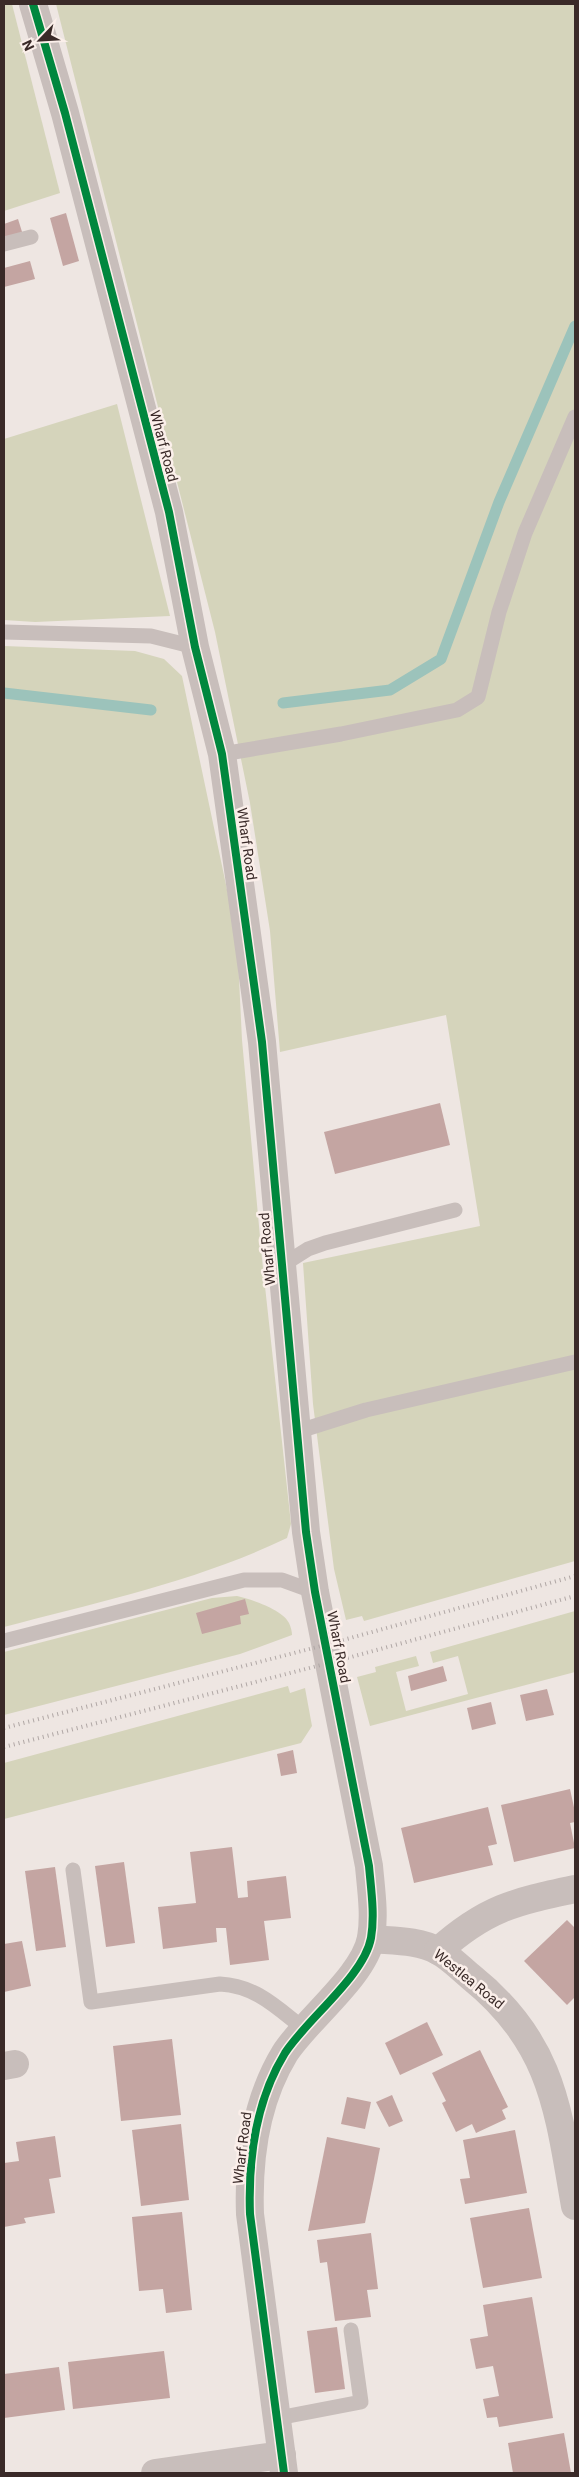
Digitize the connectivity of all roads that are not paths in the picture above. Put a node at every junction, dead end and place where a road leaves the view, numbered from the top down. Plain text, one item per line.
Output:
1 (33, 4) edge
2 (31, 237) dead end
3 (4, 244) edge
4 (575, 417) edge
5 (4, 632) edge
6 (195, 647) junction
7 (222, 754) junction
8 (455, 1210) dead end
9 (281, 1266) junction
10 (575, 1362) edge
11 (296, 1432) junction
12 (315, 1592) junction
13 (4, 1641) edge
14 (73, 1870) dead end
15 (575, 1888) edge
16 (371, 1939) junction
17 (438, 1950) junction
18 (303, 2028) junction
19 (575, 2206) edge
20 (351, 2330) dead end
21 (278, 2418) junction
22 (283, 2464) edge
23 (155, 2473) edge

1 - 6 street, Wharf Road
2 - 3 lane
4 - 7 lane
5 - 6 lane
6 - 7 street, Wharf Road
7 - 9 street, Wharf Road
8 - 9 lane
9 - 11 street, Wharf Road
10 - 11 lane
11 - 12 street, Wharf Road
12 - 13 lane
12 - 16 street, Wharf Road
14 - 18 lane
15 - 17 street
16 - 17 street, Westlea Road
16 - 18 street, Wharf Road
17 - 19 street, Westlea Road
18 - 21 street, Wharf Road
20 - 21 lane
21 - 22 street, Wharf Road
22 - 23 street

